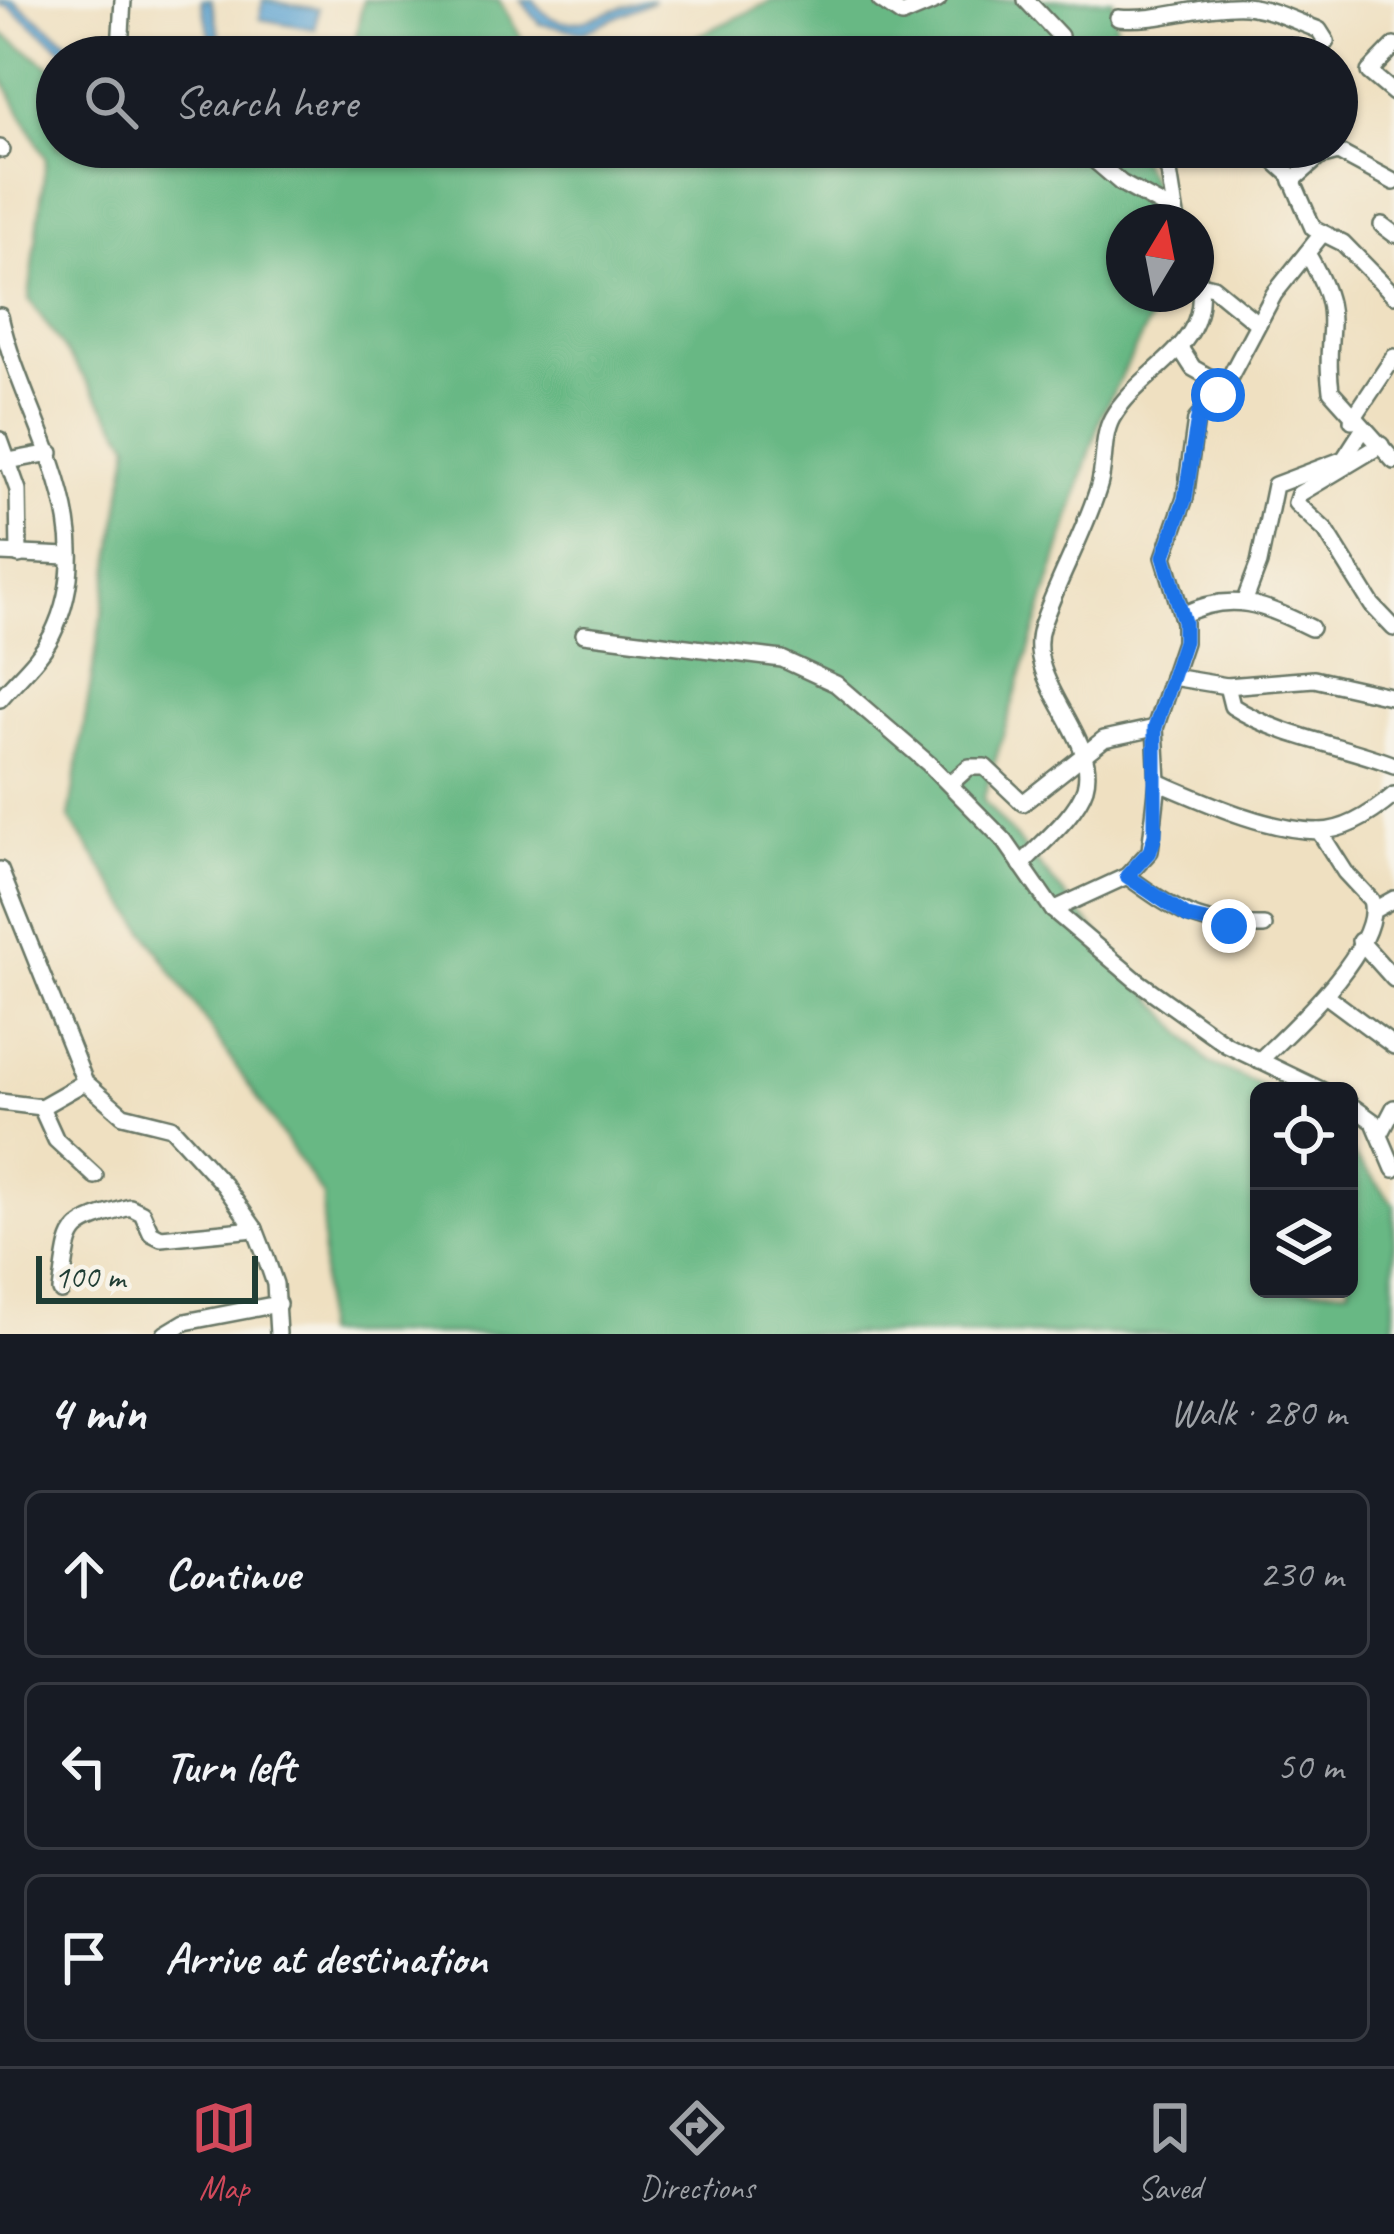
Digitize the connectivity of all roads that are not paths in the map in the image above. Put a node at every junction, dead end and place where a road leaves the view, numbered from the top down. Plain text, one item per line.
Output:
1 (123, 0) edge
2 (880, 0) edge
3 (938, 0) edge
4 (1026, 0) edge
5 (1118, 18) dead end
6 (121, 36) edge
7 (1060, 36) edge
8 (1322, 36) edge
9 (1394, 46) edge
10 (1394, 93) edge
11 (1358, 163) edge
12 (1104, 168) edge
13 (1167, 168) edge
14 (1279, 168) edge
15 (1307, 168) edge
16 (1292, 181) junction
17 (1394, 182) edge
18 (1154, 204) edge
19 (1173, 204) edge
20 (1322, 234) junction
21 (1307, 253) junction
22 (1214, 287) edge
23 (1394, 295) edge
24 (1194, 312) edge
25 (0, 316) edge
26 (1257, 322) junction
27 (1180, 347) junction
28 (1394, 357) edge
29 (1225, 386) junction
30 (1358, 424) junction
31 (0, 440) edge
32 (1381, 445) junction
33 (51, 453) junction
34 (1394, 461) edge
35 (4, 462) edge
36 (0, 554) edge
37 (19, 555) junction
38 (68, 556) junction
39 (1245, 600) junction
40 (1182, 615) junction
41 (1312, 628) dead end
42 (1394, 628) edge
43 (584, 634) dead end
44 (1172, 677) junction
45 (1227, 686) junction
46 (2, 690) edge
47 (1394, 697) edge
48 (1155, 728) junction
49 (1081, 753) junction
50 (1394, 765) edge
51 (1158, 782) junction
52 (950, 784) junction
53 (1394, 795) edge
54 (1319, 831) junction
55 (1021, 866) junction
56 (0, 870) edge
57 (1127, 876) junction
58 (1394, 899) edge
59 (1053, 910) junction
60 (1374, 910) junction
61 (1264, 926) dead end
62 (1360, 941) junction
63 (1394, 979) edge
64 (1328, 997) junction
65 (1394, 1046) edge
66 (1259, 1061) junction
67 (85, 1082) junction
68 (1304, 1082) edge
69 (0, 1102) edge
70 (41, 1107) junction
71 (1394, 1108) edge
72 (1358, 1112) edge
73 (1381, 1133) junction
74 (1394, 1169) edge
75 (95, 1176) dead end
76 (255, 1229) junction
77 (61, 1292) dead end
78 (278, 1304) junction
79 (165, 1334) edge
80 (278, 1334) edge

1 - 6 street
2 - 3 street
4 - 7 street
5 - 8 street
9 - 10 street
11 - 17 street
12 - 18 street
13 - 19 street
14 - 16 street
15 - 16 street
16 - 20 street
20 - 21 street
20 - 23 street
21 - 26 street
21 - 30 street
22 - 26 street
24 - 27 street
25 - 33 street
26 - 29 street
27 - 29 street
27 - 49 street
28 - 30 street
29 - 40 street
30 - 32 street
30 - 39 street
31 - 35 street
32 - 34 street
32 - 42 street
33 - 35 street
33 - 38 street
35 - 37 street
36 - 37 street
37 - 38 street
38 - 46 street
39 - 40 street
39 - 41 street
40 - 44 street
43 - 52 street
44 - 45 street
44 - 48 street
45 - 47 street
45 - 50 street
48 - 49 street
48 - 51 street
49 - 52 street
49 - 55 street
51 - 54 street
51 - 57 street
52 - 55 street
53 - 54 street
54 - 60 street
55 - 59 street
56 - 67 street
57 - 59 street
57 - 61 street
58 - 60 street
59 - 66 street
60 - 62 street
62 - 63 street
62 - 64 street
64 - 65 street
64 - 66 street
66 - 68 street
67 - 70 street
67 - 76 street
69 - 70 street
70 - 75 street
71 - 73 street
72 - 73 street
73 - 74 street
76 - 77 street
76 - 78 street
78 - 79 street
78 - 80 street

